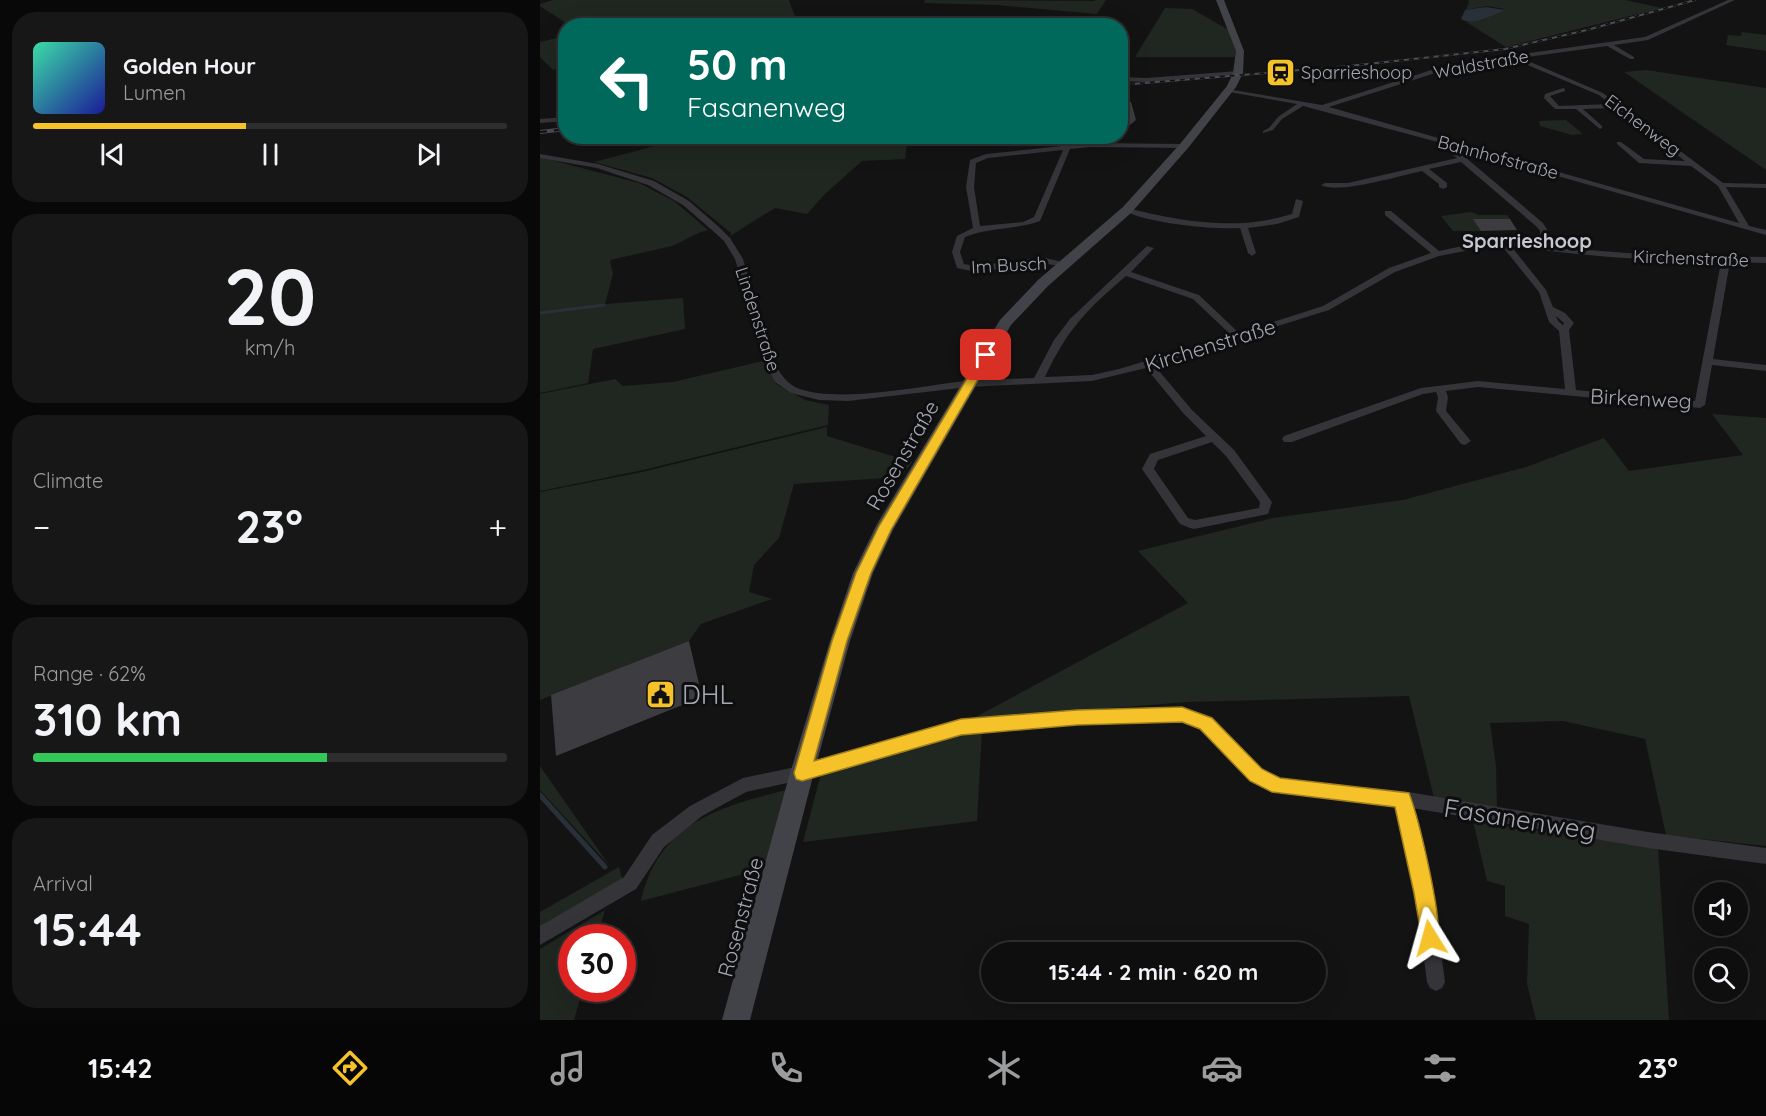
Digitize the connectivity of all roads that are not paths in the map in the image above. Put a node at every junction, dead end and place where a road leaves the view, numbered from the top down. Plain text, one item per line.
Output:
1 (1220, 0) edge
2 (1732, 0) edge
3 (1608, 44) junction
4 (1512, 56) junction
5 (1632, 58) dead end
6 (1238, 73) junction
7 (1128, 79) edge
8 (1229, 90) junction
9 (1563, 90) dead end
10 (1303, 103) junction
11 (1618, 106) junction
12 (1322, 107) junction
13 (1578, 108) junction
14 (558, 120) edge
15 (540, 122) edge
16 (1600, 127) dead end
17 (1265, 132) dead end
18 (1128, 143) edge
19 (1448, 143) junction
20 (1619, 143) dead end
21 (1080, 144) edge
22 (1184, 146) junction
23 (1067, 148) junction
24 (540, 156) edge
25 (1464, 159) junction
26 (1695, 165) junction
27 (1422, 167) junction
28 (1325, 185) dead end
29 (1721, 185) junction
30 (1766, 186) edge
31 (1443, 187) dead end
32 (1299, 201) dead end
33 (1127, 210) junction
34 (1388, 213) dead end
35 (1242, 225) junction
36 (977, 228) junction
37 (1748, 229) junction
38 (1766, 233) edge
39 (1504, 243) junction
40 (1150, 248) dead end
41 (1545, 248) junction
42 (1252, 253) dead end
43 (1437, 254) junction
44 (1726, 259) junction
45 (1766, 260) edge
46 (1064, 265) junction
47 (1125, 273) junction
48 (1237, 336) junction
49 (1709, 362) junction
50 (1148, 364) junction
51 (1766, 368) edge
52 (1037, 382) junction
53 (969, 384) junction
54 (1439, 388) junction
55 (1571, 394) junction
56 (1215, 437) junction
57 (1288, 439) dead end
58 (1465, 441) dead end
59 (802, 773) junction
60 (1402, 799) junction
61 (1766, 855) edge
62 (540, 936) edge
63 (1436, 982) dead end
64 (736, 1020) edge

1 - 6 main road, Rosenstraße
2 - 3 street, Waldstraße
3 - 4 street, Waldstraße
3 - 5 street
4 - 11 street, Eichenweg
4 - 12 street, Waldstraße
6 - 7 street
6 - 8 main road, Rosenstraße
8 - 10 street, Bahnhofstraße
8 - 22 main road, Rosenstraße
9 - 13 street
10 - 12 street, Bahnhofstraße
10 - 17 street
11 - 13 street
11 - 26 street, Eichenweg
12 - 19 street, Bahnhofstraße
13 - 16 street
14 - 15 street
18 - 22 street, Im Busch
19 - 25 street
19 - 37 street, Bahnhofstraße
20 - 26 street
21 - 23 street, Im Busch
22 - 33 main road, Rosenstraße
23 - 36 street
23 - 36 street, Im Busch
24 - 53 street, Lindenstraße
25 - 27 street
25 - 41 street
26 - 29 street, Eichenweg
27 - 28 street
27 - 31 street
29 - 30 street
29 - 37 street, Eichenweg
32 - 35 street
33 - 35 street
33 - 46 main road, Rosenstraße
34 - 43 street
35 - 42 street
36 - 46 street, Im Busch
37 - 38 street, Bahnhofstraße
39 - 41 street, Kirchenstraße
39 - 43 street, Kirchenstraße
39 - 55 street
40 - 47 street
41 - 44 street, Kirchenstraße
43 - 48 street, Kirchenstraße
44 - 45 street, Kirchenstraße
44 - 49 street, Birkenweg
46 - 53 main road, Rosenstraße
47 - 48 street
47 - 52 street
48 - 50 street, Kirchenstraße
49 - 51 street
49 - 55 street, Birkenweg
50 - 52 street, Kirchenstraße
50 - 56 street
52 - 53 street, Kirchenstraße
53 - 59 main road, Rosenstraße
54 - 55 street, Birkenweg
54 - 57 street, Birkenweg
54 - 58 street
56 - 56 street
59 - 60 street, Fasanenweg
59 - 62 street, Fasanenweg
59 - 64 main road, Rosenstraße
60 - 61 street, Fasanenweg
60 - 63 street

